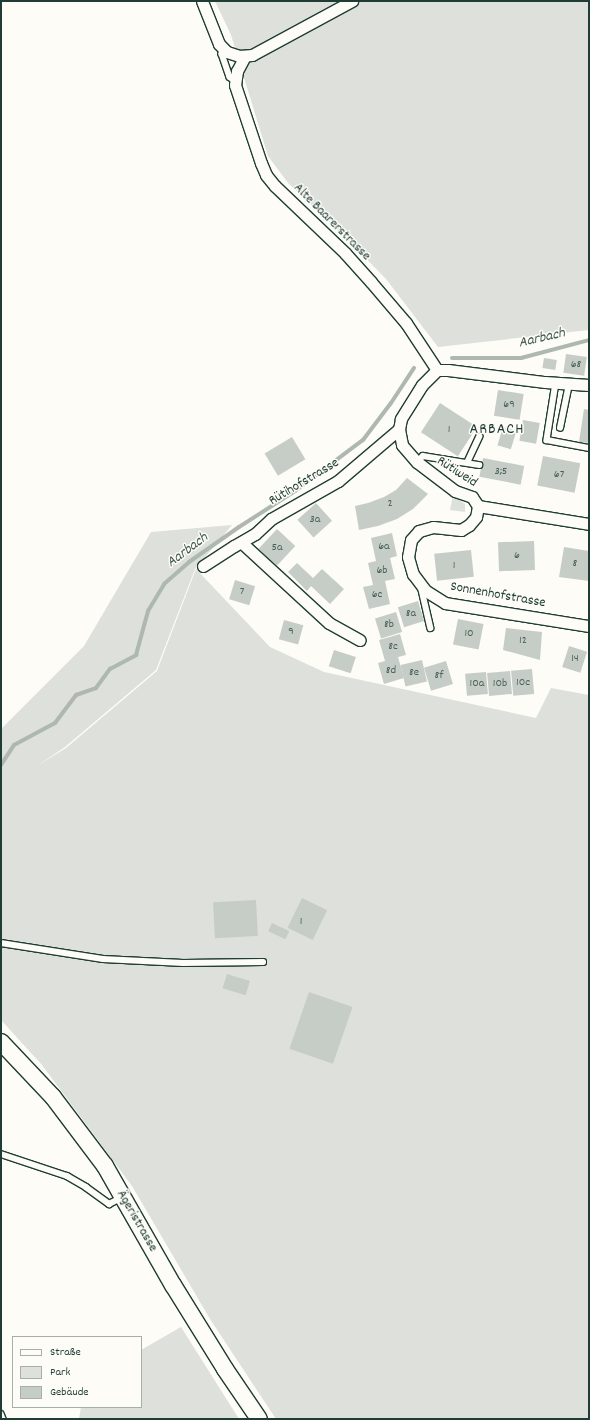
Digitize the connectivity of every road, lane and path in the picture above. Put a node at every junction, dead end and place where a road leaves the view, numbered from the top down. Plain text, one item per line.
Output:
1 (202, 1) edge
2 (352, 1) edge
3 (223, 48) junction
4 (245, 56) junction
5 (235, 81) junction
6 (437, 370) junction
7 (556, 383) junction
8 (569, 384) junction
9 (589, 384) edge
10 (560, 428) dead end
11 (399, 429) junction
12 (479, 437) dead end
13 (589, 448) edge
14 (417, 462) junction
15 (467, 463) junction
16 (478, 465) dead end
17 (478, 506) junction
18 (589, 524) edge
19 (242, 543) junction
20 (203, 566) dead end
21 (420, 584) junction
22 (589, 626) edge
23 (431, 628) dead end
24 (360, 640) dead end
25 (1, 943) edge
26 (263, 962) dead end
27 (1, 1042) edge
28 (1, 1154) edge
29 (124, 1196) junction
30 (1, 1414) edge
31 (257, 1417) edge
32 (3, 1419) edge

1 - 3 street, Alte Baarerstrasse
2 - 4 street
3 - 4 street
3 - 5 lane, Alte Baarerstrasse
4 - 5 street
5 - 6 street, Alte Baarerstrasse
6 - 7 street
6 - 11 street
7 - 8 street
7 - 13 lane
8 - 9 street
8 - 10 lane
11 - 14 street, Rütiweid
11 - 19 street, Rütihofstrasse
12 - 15 lane
14 - 15 lane
14 - 17 street, Rütiweid
15 - 16 lane
17 - 18 street, Rütiweid
17 - 21 street, Sonnenhofstrasse
19 - 20 street, Rütihofstrasse
19 - 24 street
21 - 22 street, Sonnenhofstrasse
21 - 23 lane
25 - 26 lane
27 - 29 main road, Ägeristrasse
28 - 29 lane
29 - 31 main road, Ägeristrasse
30 - 32 lane

